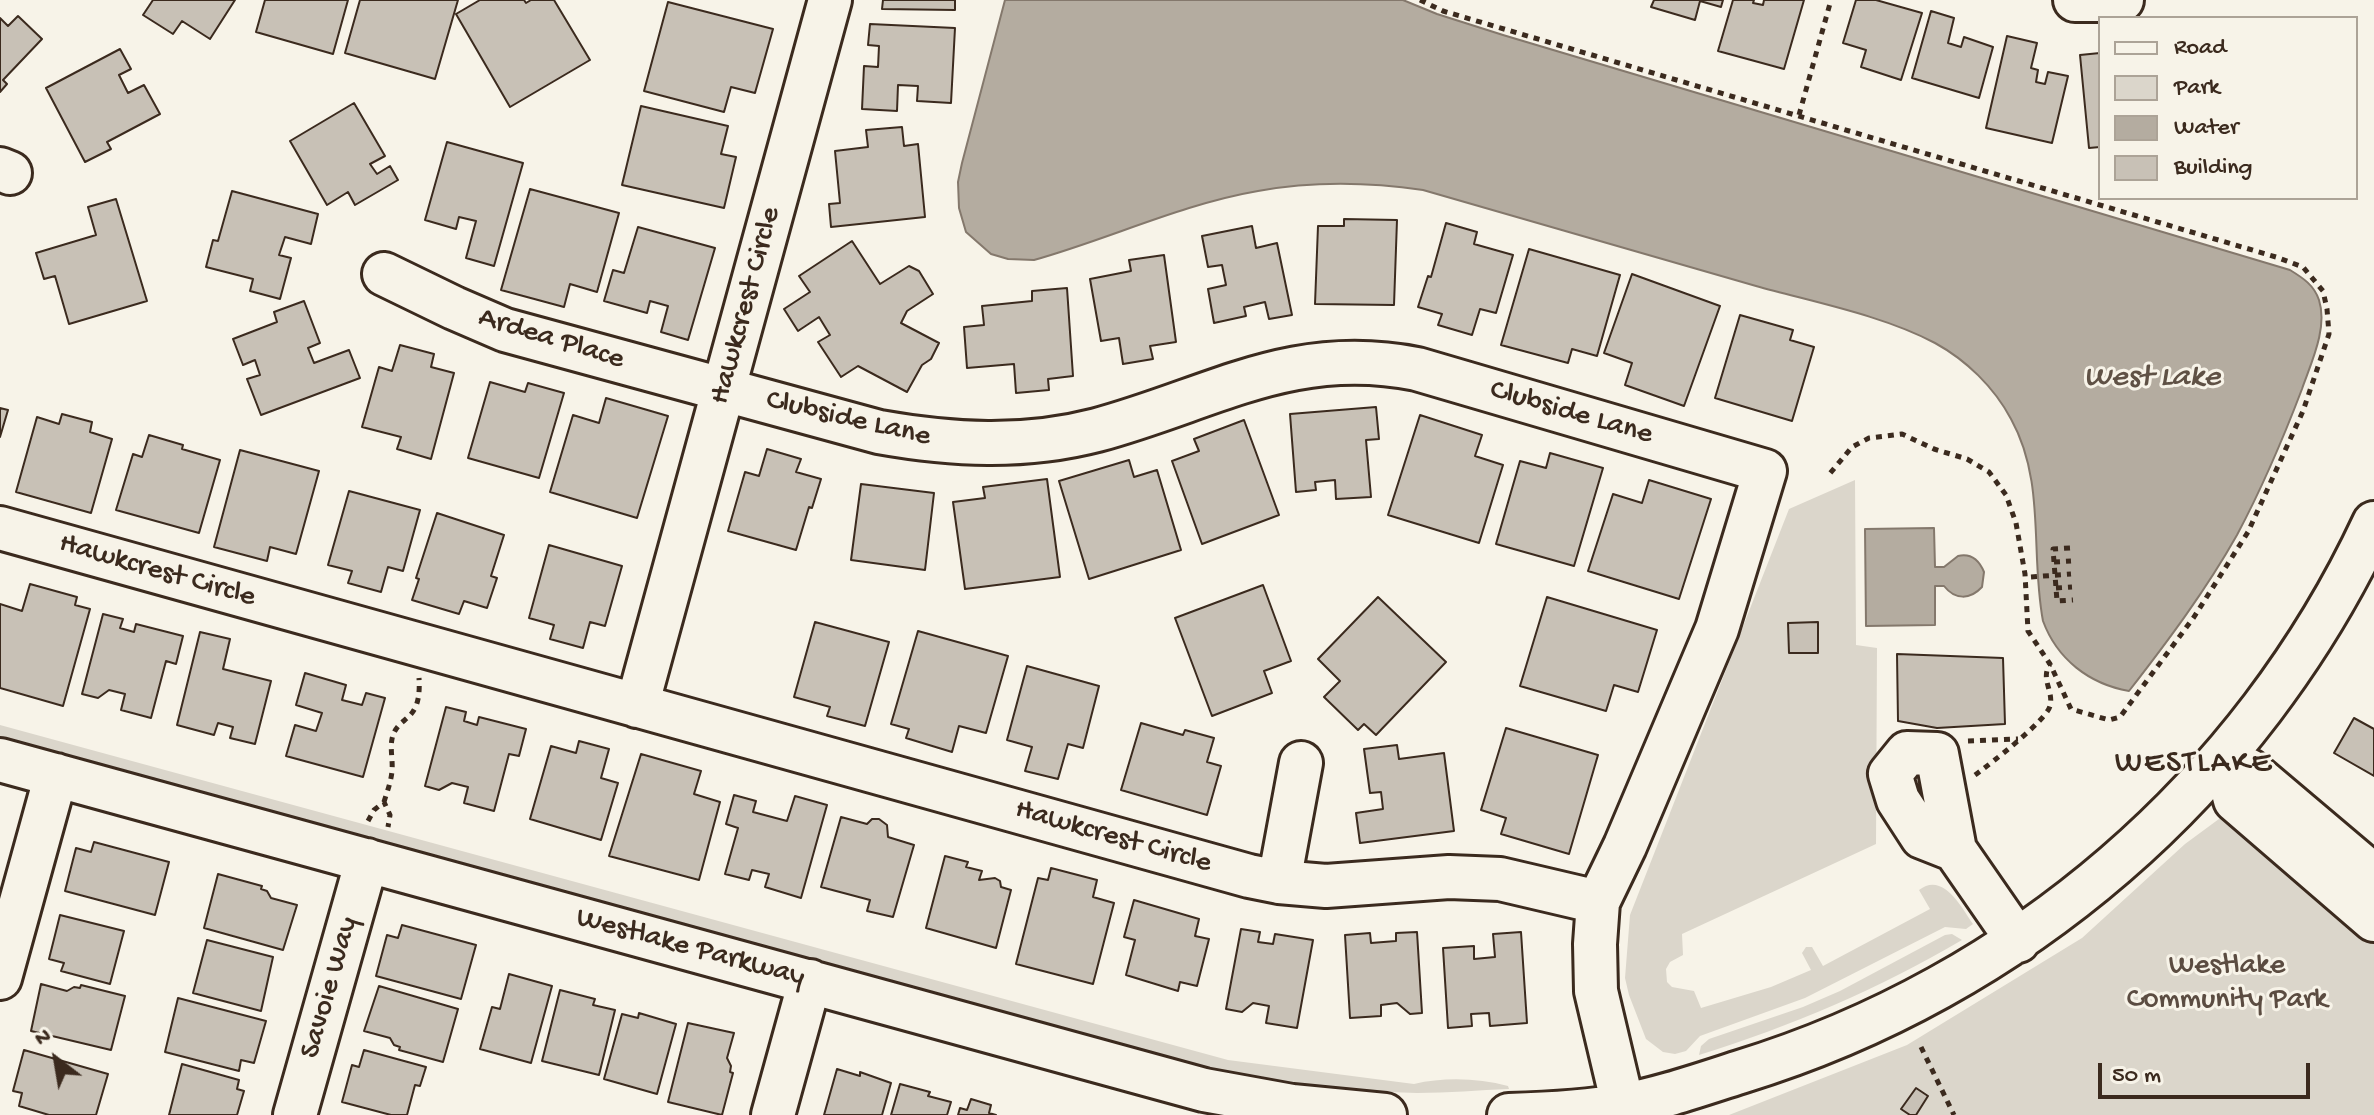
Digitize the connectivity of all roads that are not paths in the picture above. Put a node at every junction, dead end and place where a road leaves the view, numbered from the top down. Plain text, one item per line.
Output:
1 (830, 0) edge
2 (2075, 0) edge
3 (2122, 0) edge
4 (384, 274) dead end
5 (724, 390) junction
6 (2374, 523) edge
7 (0, 528) edge
8 (637, 706) junction
9 (2224, 758) junction
10 (0, 760) edge
11 (1301, 763) dead end
12 (56, 775) junction
13 (374, 836) junction
14 (1955, 850) dead end
15 (2374, 876) edge
16 (1279, 882) junction
17 (1598, 902) junction
18 (2374, 920) edge
19 (2018, 941) junction
20 (0, 978) edge
21 (810, 981) junction
22 (1623, 1105) junction
23 (295, 1115) edge
24 (773, 1115) edge
25 (1385, 1115) edge
26 (1509, 1115) edge
27 (1524, 1115) edge

1 - 5 street, Hawkcrest Circle
2 - 3 street
4 - 5 street, Ardea Place
5 - 8 street, Hawkcrest Circle
5 - 17 street, Clubside Lane
6 - 9 street
7 - 8 street, Hawkcrest Circle
8 - 16 street, Hawkcrest Circle
9 - 15 street
9 - 18 street
9 - 19 street
10 - 12 street, Westlake Parkway
11 - 16 street
12 - 13 street, Westlake Parkway
12 - 20 street
13 - 21 street, Westlake Parkway
13 - 23 street, Savoie Way
14 - 19 street
16 - 17 street, Hawkcrest Circle
17 - 22 street, Clubside Lane
19 - 22 street
21 - 24 street
21 - 25 street, Westlake Parkway
22 - 27 street
26 - 27 street

